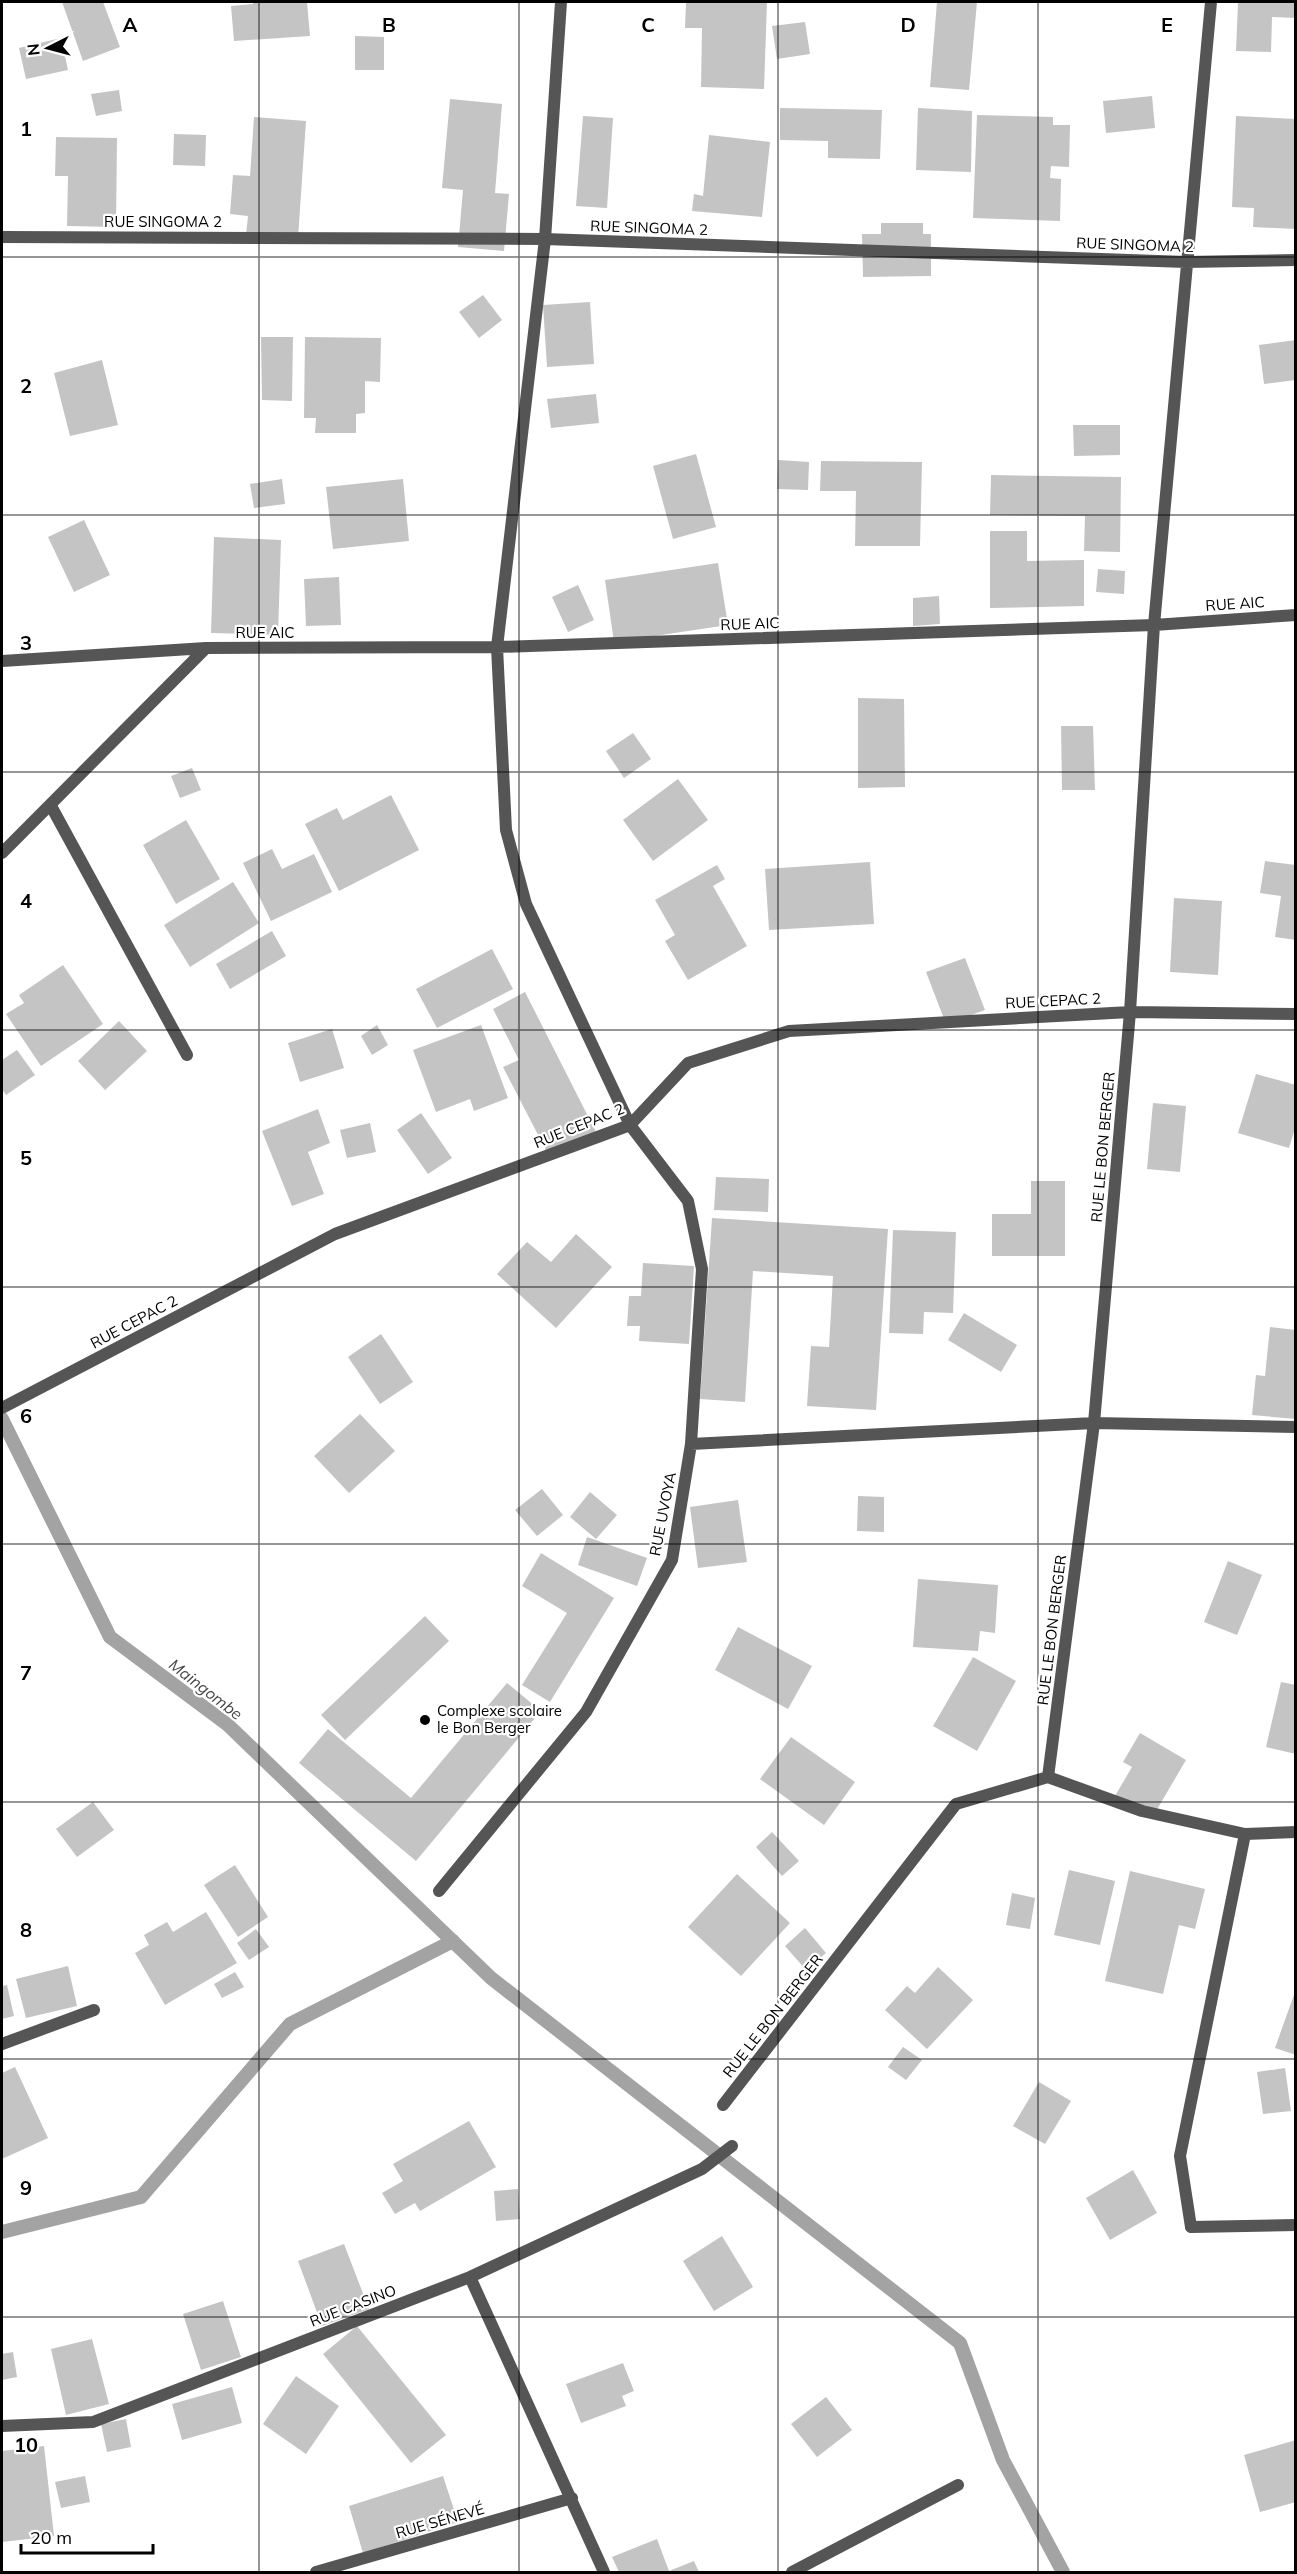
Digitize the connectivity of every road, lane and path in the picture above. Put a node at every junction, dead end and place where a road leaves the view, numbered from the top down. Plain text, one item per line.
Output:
1 (561, 2) edge
2 (1211, 2) edge
3 (2, 237) edge
4 (545, 239) junction
5 (1296, 260) edge
6 (1186, 262) junction
7 (1296, 615) edge
8 (1154, 625) junction
9 (497, 647) junction
10 (206, 648) junction
11 (2, 661) edge
12 (51, 806) junction
13 (2, 853) edge
14 (1130, 1012) junction
15 (1296, 1014) edge
16 (187, 1055) dead end
17 (630, 1125) junction
18 (4, 1406) edge
19 (1094, 1423) junction
20 (1296, 1426) edge
21 (691, 1444) junction
22 (1048, 1777) junction
23 (1296, 1832) edge
24 (1245, 1834) junction
25 (440, 1891) dead end
26 (94, 2010) dead end
27 (2, 2044) edge
28 (723, 2105) dead end
29 (732, 2145) dead end
30 (1296, 2225) edge
31 (470, 2277) junction
32 (2, 2426) edge
33 (958, 2485) dead end
34 (572, 2498) junction
35 (315, 2572) edge
36 (604, 2572) edge
37 (792, 2572) edge

1 - 4 street, RUE UVOYA
2 - 6 street, RUE LE BON BERGER
3 - 4 street, RUE SINGOMA 2
4 - 6 street, RUE SINGOMA 2
4 - 9 street, RUE UVOYA
5 - 6 street, RUE SINGOMA 2
6 - 8 street, RUE LE BON BERGER
7 - 8 street, RUE AIC
8 - 9 street, RUE AIC
8 - 14 street, RUE LE BON BERGER
9 - 10 street, RUE AIC
9 - 17 street, RUE UVOYA
10 - 11 street, RUE AIC
10 - 12 street
12 - 13 street
12 - 16 street
14 - 15 street, RUE CEPAC 2
14 - 17 street, RUE CEPAC 2
14 - 19 street, RUE LE BON BERGER
17 - 18 street, RUE CEPAC 2
17 - 21 street, RUE UVOYA
19 - 20 street
19 - 21 street
19 - 22 street, RUE LE BON BERGER
21 - 25 street, RUE UVOYA
22 - 24 street
22 - 28 street, RUE LE BON BERGER
23 - 24 street
24 - 30 street
26 - 27 street
29 - 31 street, RUE CASINO
31 - 32 street, RUE CASINO
31 - 34 street
33 - 37 street
34 - 35 street, RUE SÉNEVÉ
34 - 36 street

